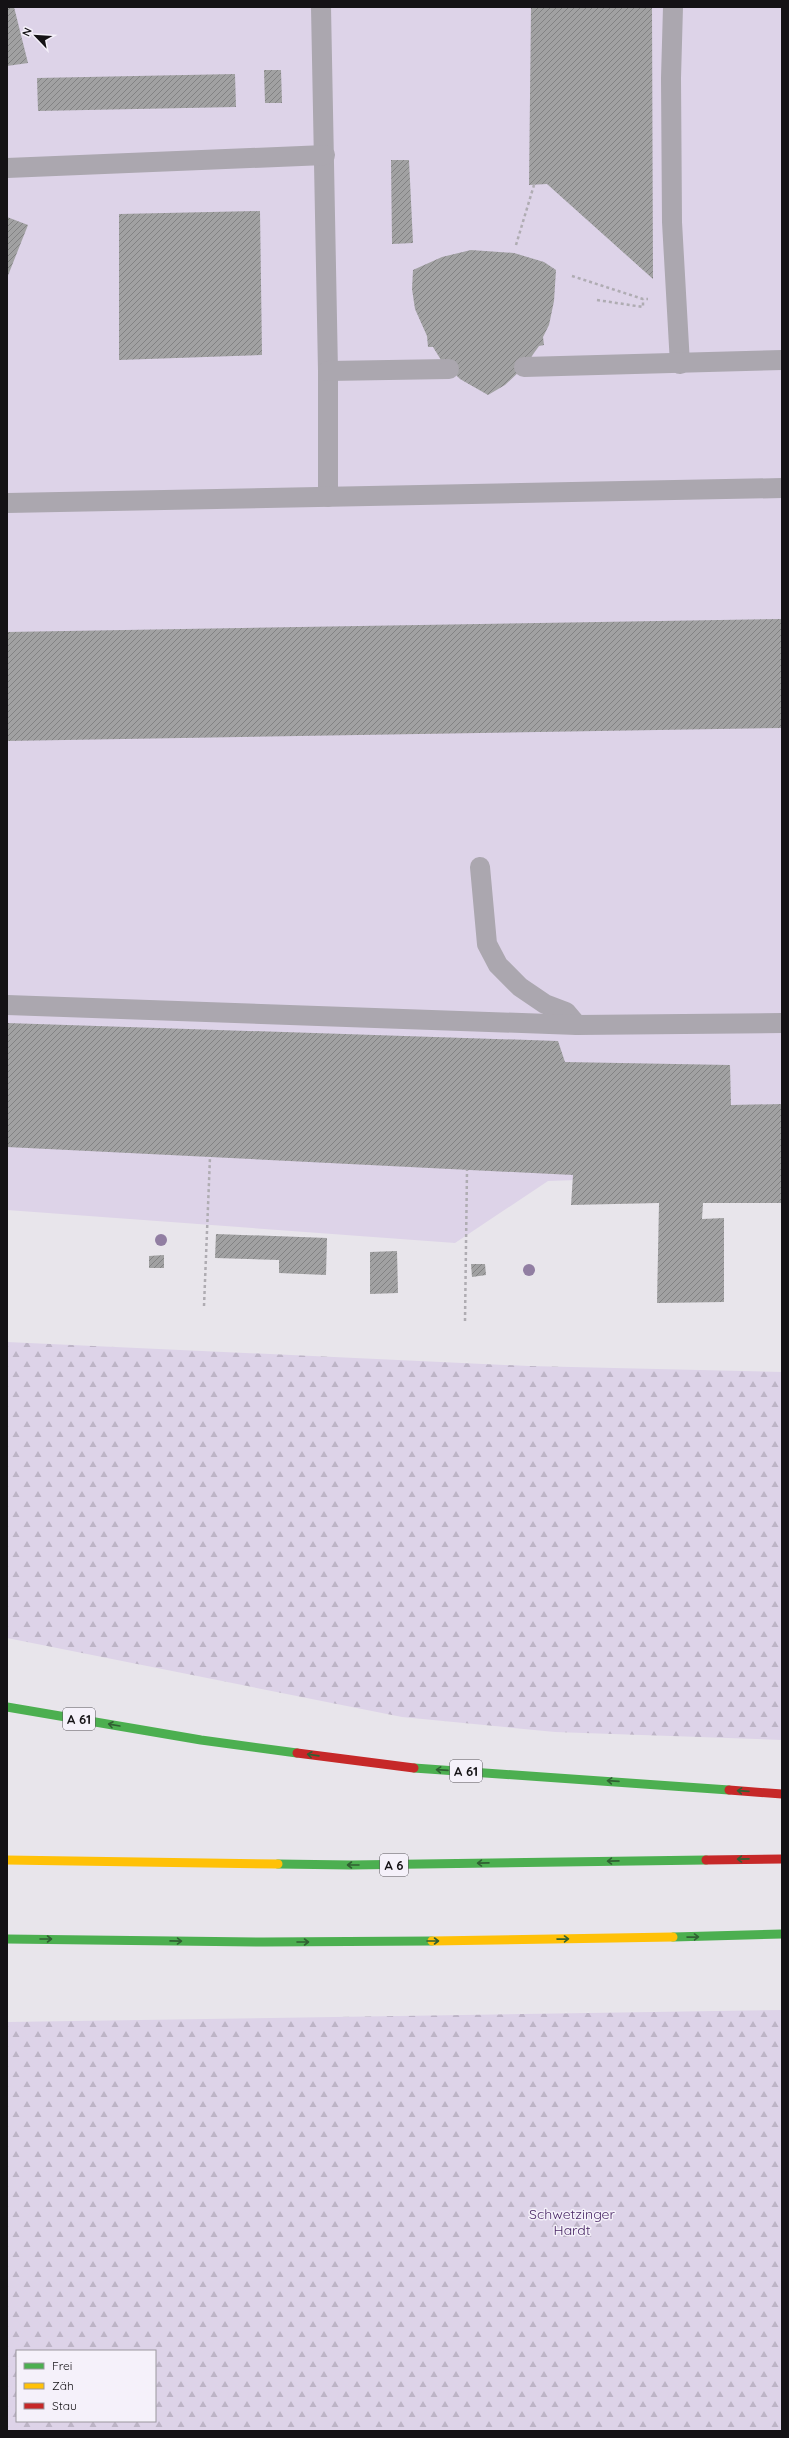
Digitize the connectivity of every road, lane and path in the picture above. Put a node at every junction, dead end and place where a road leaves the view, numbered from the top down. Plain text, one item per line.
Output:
1 (321, 7) edge
2 (673, 7) edge
3 (325, 155) junction
4 (7, 168) edge
5 (534, 185) dead end
6 (516, 245) dead end
7 (643, 299) dead end
8 (597, 300) dead end
9 (782, 360) edge
10 (680, 364) junction
11 (524, 367) dead end
12 (449, 369) dead end
13 (328, 371) junction
14 (782, 488) edge
15 (328, 497) junction
16 (7, 503) edge
17 (480, 867) dead end
18 (7, 1005) edge
19 (782, 1023) edge
20 (577, 1025) junction
21 (210, 1157) dead end
22 (467, 1170) dead end
23 (204, 1306) dead end
24 (465, 1321) dead end
25 (7, 1707) edge
26 (782, 1794) edge
27 (782, 1859) edge
28 (7, 1860) edge
29 (782, 1934) edge
30 (7, 1939) edge

1 - 3 lane
2 - 10 lane
3 - 4 lane
3 - 13 lane
5 - 6 path
7 - 8 path
9 - 10 lane
10 - 11 lane
12 - 13 lane
13 - 15 lane
14 - 15 lane
15 - 16 lane
17 - 20 lane
18 - 20 lane
19 - 20 lane
21 - 23 path
22 - 24 path
26 -> 25 highway, A 61
27 -> 28 highway, A 6
30 -> 29 highway

